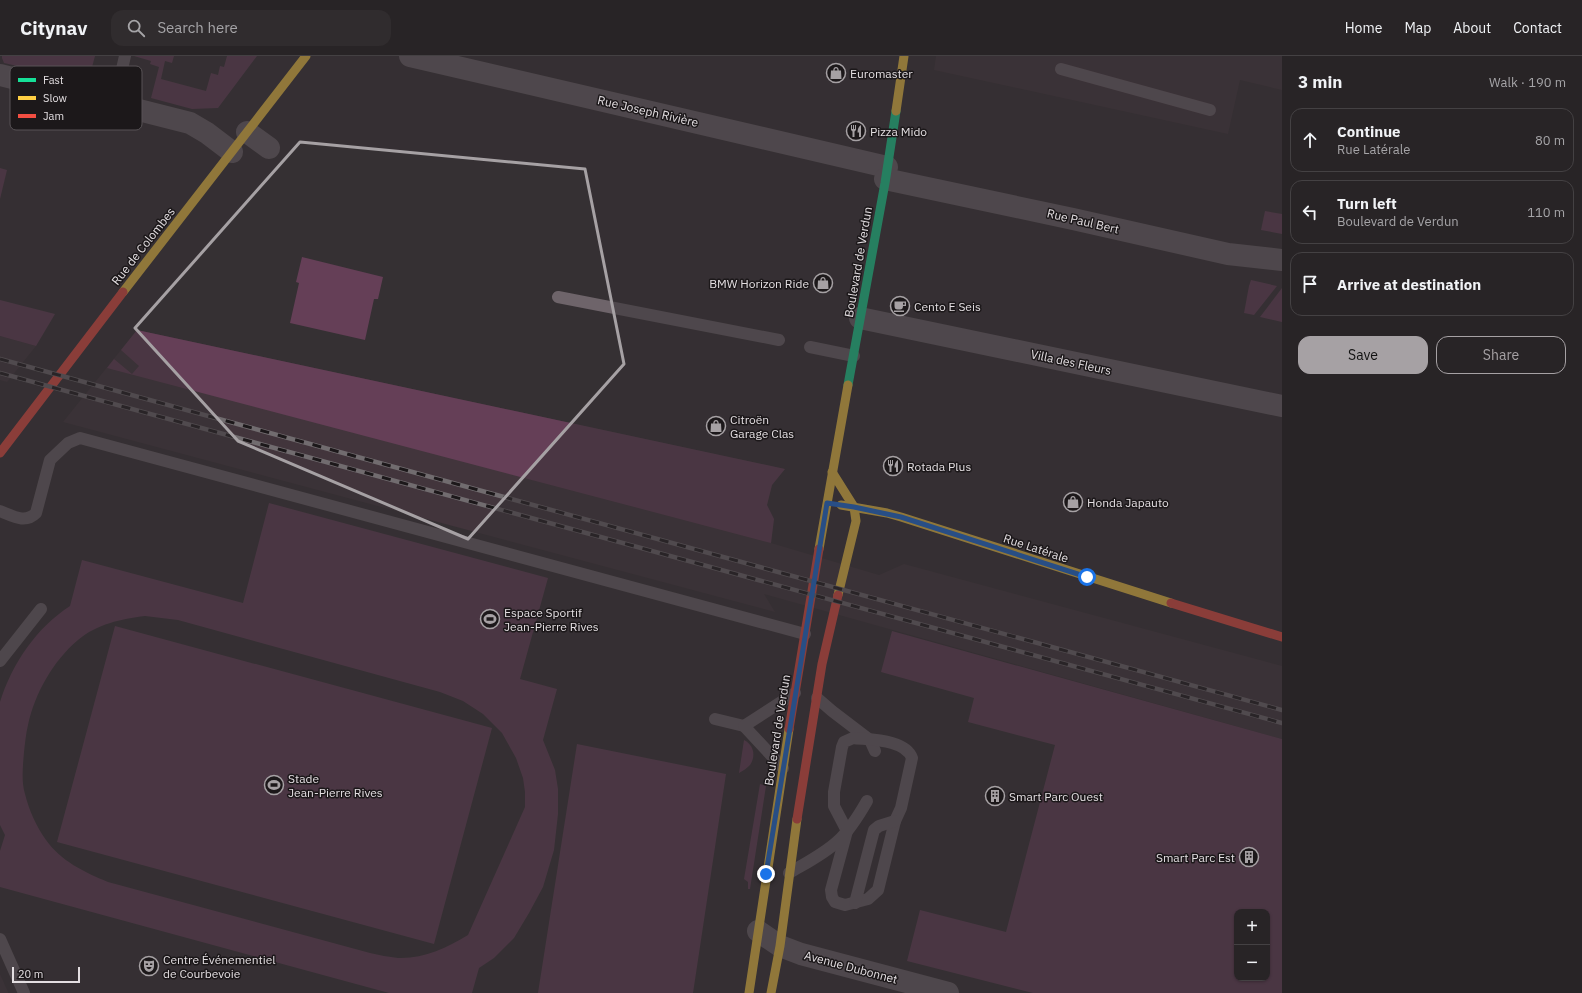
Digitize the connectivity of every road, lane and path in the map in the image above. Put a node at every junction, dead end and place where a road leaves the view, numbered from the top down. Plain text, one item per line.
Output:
1 (125, 56) edge
2 (306, 56) edge
3 (410, 56) edge
4 (904, 56) edge
5 (123, 66) edge
6 (1061, 69) dead end
7 (0, 75) edge
8 (10, 78) edge
9 (1210, 110) dead end
10 (142, 111) edge
11 (247, 132) junction
12 (269, 148) dead end
13 (232, 152) junction
14 (886, 173) junction
15 (1282, 260) edge
16 (558, 297) dead end
17 (860, 318) junction
18 (779, 340) dead end
19 (810, 347) dead end
20 (854, 356) junction
21 (1282, 406) edge
22 (0, 452) edge
23 (832, 472) junction
24 (827, 503) junction
25 (854, 507) junction
26 (0, 511) edge
27 (41, 609) dead end
28 (805, 634) junction
29 (1282, 637) edge
30 (0, 661) edge
31 (795, 693) junction
32 (817, 698) junction
33 (715, 719) dead end
34 (744, 726) junction
35 (870, 740) junction
36 (876, 751) dead end
37 (783, 768) junction
38 (867, 801) dead end
39 (895, 821) junction
40 (847, 831) junction
41 (789, 873) junction
42 (855, 903) junction
43 (758, 931) junction
44 (0, 939) edge
45 (780, 946) junction
46 (24, 993) edge
47 (749, 993) edge
48 (771, 993) edge
49 (948, 993) edge

1 - 5 lane
2 - 11 main road, Rue de Colombes
3 - 14 street, Rue Joseph Rivière
4 - 14 main road, Boulevard de Verdun
6 - 9 lane
7 - 8 street
10 - 13 street
11 - 12 street
11 - 13 main road, Rue de Colombes
13 - 22 main road, Rue de Colombes
14 - 15 street, Rue Paul Bert
14 - 17 main road, Boulevard de Verdun
16 - 18 lane
17 - 20 main road, Boulevard de Verdun
17 - 21 street, Villa des Fleurs
19 - 20 lane
20 - 23 main road, Boulevard de Verdun
23 - 24 main road, Boulevard de Verdun
23 - 25 main road
24 - 25 main road, Rue Latérale
24 - 28 main road, Boulevard de Verdun
25 - 29 main road, Rue Latérale
25 - 32 main road
26 - 28 lane
27 - 30 lane
28 - 31 main road, Boulevard de Verdun
31 - 34 lane
31 - 37 main road, Boulevard de Verdun
32 - 35 lane
32 - 41 main road
33 - 34 lane
34 - 37 lane
35 - 36 lane
35 - 39 lane
35 - 40 lane
37 - 43 main road, Boulevard de Verdun
38 - 40 lane
39 - 42 lane
39 - 42 lane
40 - 41 lane
40 - 42 lane
41 - 45 main road
43 - 45 street, Avenue Dubonnet
43 - 47 main road, Boulevard de Verdun
44 - 46 lane
45 - 48 main road
45 - 49 street, Avenue Dubonnet

